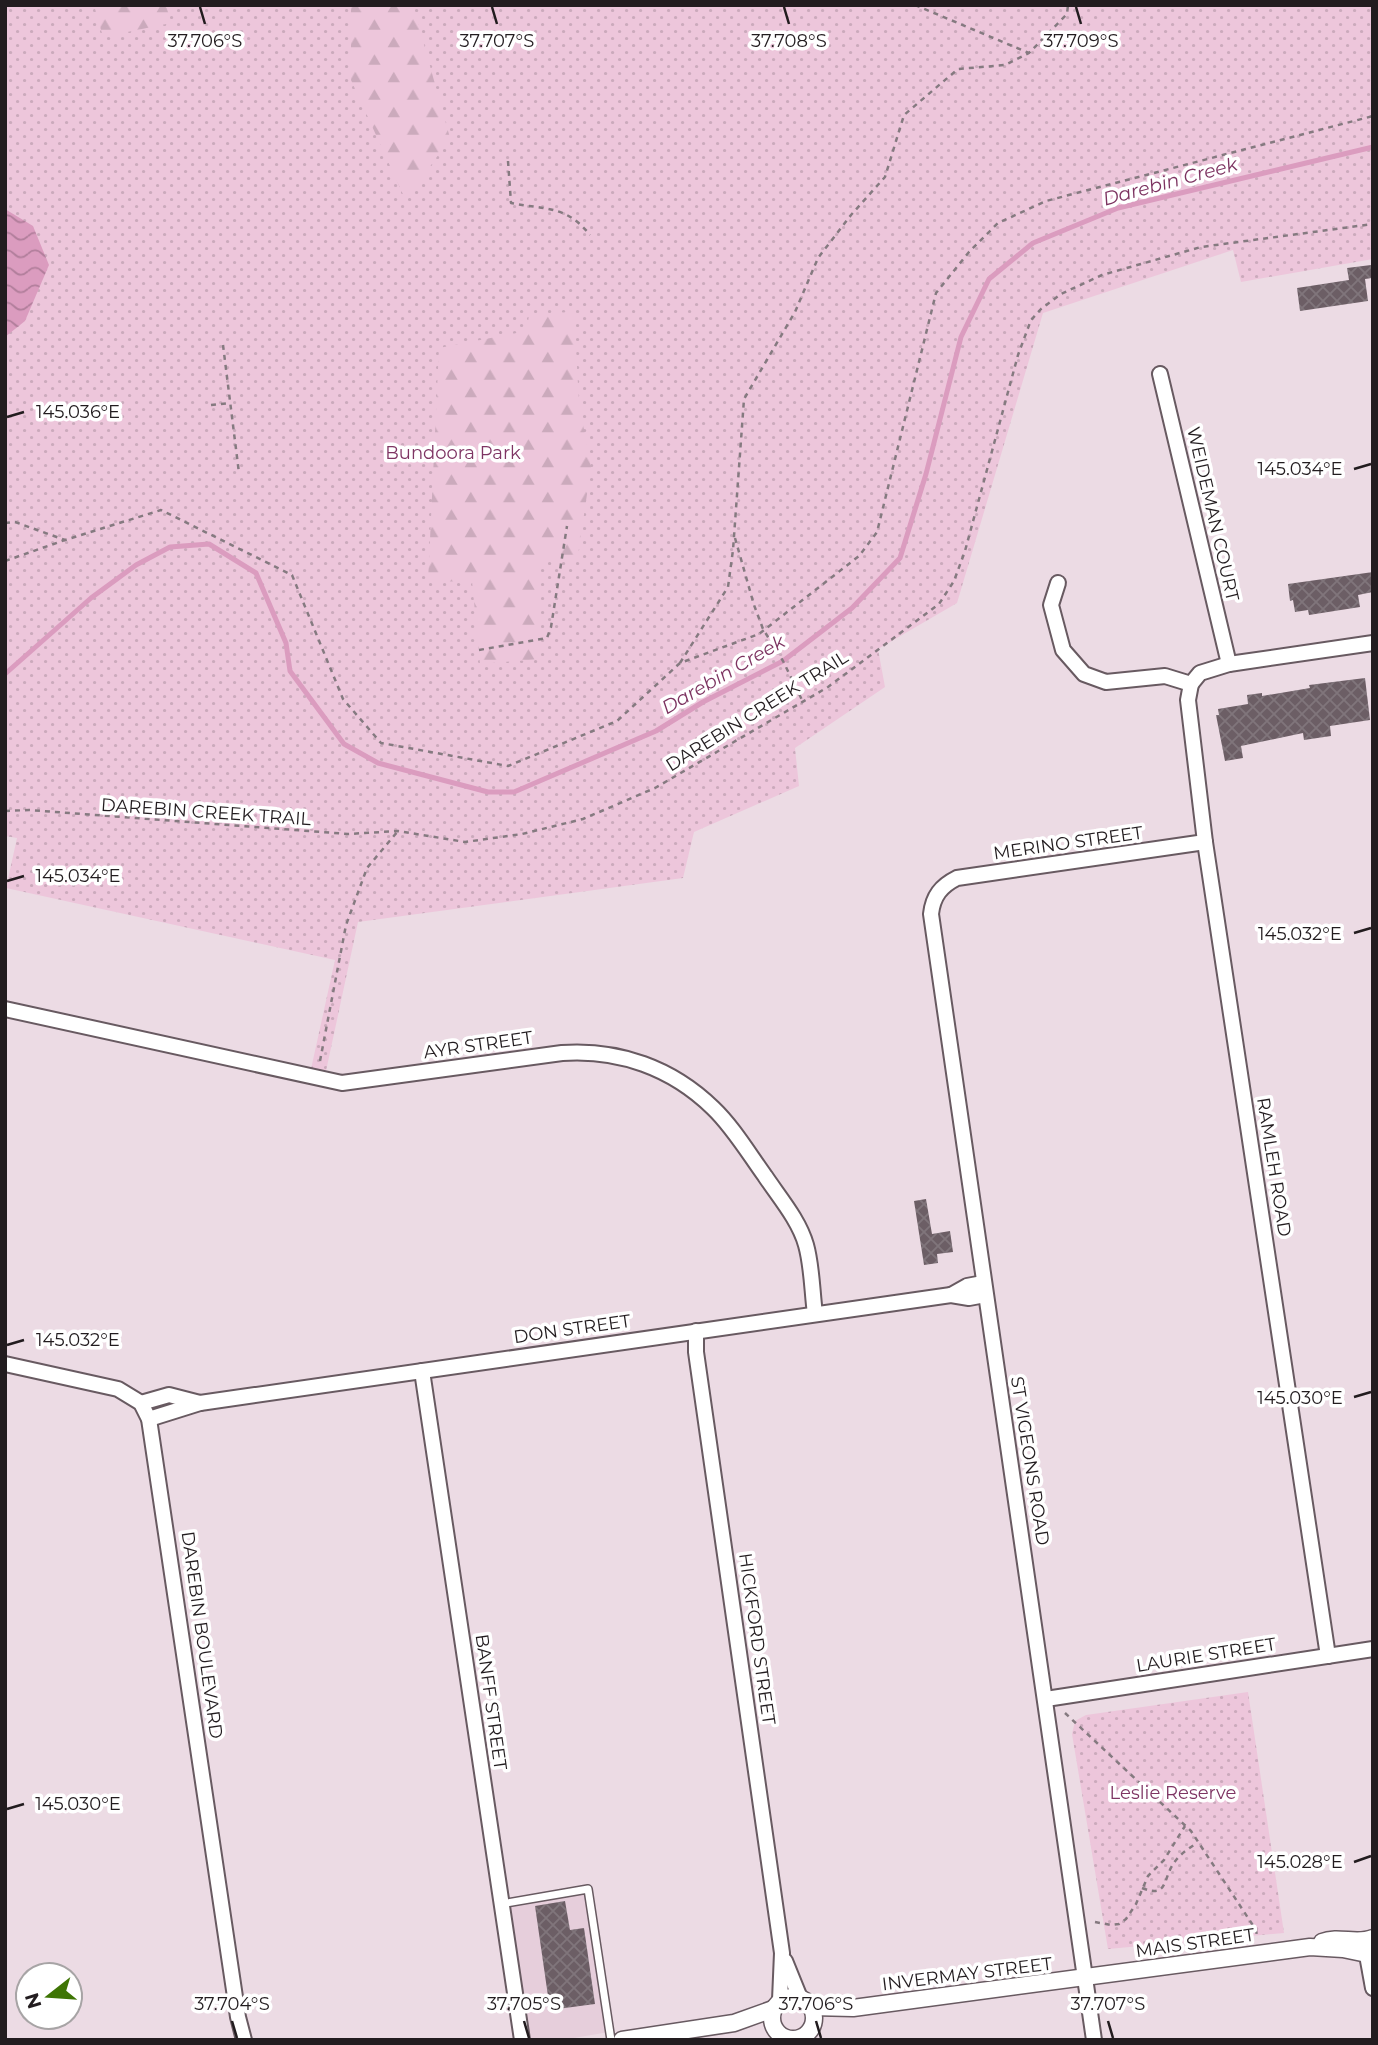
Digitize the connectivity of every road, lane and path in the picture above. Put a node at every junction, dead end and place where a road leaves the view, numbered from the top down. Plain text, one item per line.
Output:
1 (915, 5) edge
2 (1068, 5) edge
3 (1029, 53) junction
4 (1373, 116) edge
5 (508, 161) dead end
6 (1373, 224) edge
7 (590, 235) dead end
8 (223, 345) dead end
9 (1160, 374) dead end
10 (230, 402) junction
11 (211, 405) dead end
12 (239, 473) dead end
13 (5, 523) edge
14 (567, 526) dead end
15 (734, 536) junction
16 (65, 540) junction
17 (5, 561) edge
18 (1058, 583) dead end
19 (763, 629) junction
20 (1373, 643) edge
21 (478, 650) dead end
22 (680, 663) junction
23 (1229, 664) junction
24 (1191, 684) junction
25 (803, 702) junction
26 (5, 811) edge
27 (398, 831) junction
28 (1205, 842) junction
29 (940, 889) joint
30 (5, 1009) edge
31 (316, 1078) junction
32 (984, 1289) junction
33 (815, 1314) junction
34 (696, 1331) junction
35 (5, 1364) edge
36 (422, 1371) junction
37 (141, 1403) junction
38 (200, 1403) junction
39 (149, 1419) junction
40 (1373, 1649) edge
41 (1328, 1656) junction
42 (1046, 1699) junction
43 (1065, 1713) dead end
44 (1186, 1826) junction
45 (1198, 1842) junction
46 (1142, 1888) junction
47 (501, 1903) junction
48 (1095, 1922) dead end
49 (1369, 1946) edge
50 (782, 1953) junction
51 (1260, 1954) junction
52 (1085, 1978) junction
53 (1373, 1988) edge
54 (806, 2002) junction
55 (777, 2005) junction
56 (853, 2008) junction
57 (238, 2017) junction
58 (734, 2023) junction
59 (781, 2035) edge
60 (807, 2035) edge
61 (239, 2040) edge
62 (244, 2040) edge
63 (522, 2040) edge
64 (611, 2040) edge
65 (622, 2040) edge
66 (1094, 2040) edge

1 - 3 path
2 - 3 path
3 - 15 path
4 - 19 path
5 - 7 path
6 - 25 path, DAREBIN CREEK TRAIL
8 - 10 path
9 - 23 street, WEIDEMAN COURT
10 - 11 path
10 - 12 path
13 - 16 path
14 - 21 path
15 - 19 path
15 - 22 path
16 - 17 path
16 - 22 path
18 - 24 street
19 - 22 path
19 - 25 path
20 - 23 street
23 - 24 street
24 - 28 street, RAMLEH ROAD
25 - 27 path, DAREBIN CREEK TRAIL
26 - 27 path, DAREBIN CREEK TRAIL
27 - 31 path
28 - 29 street, MERINO STREET
28 - 41 street, RAMLEH ROAD
29 - 32 street, ST VIGEONS ROAD
30 - 31 street, AYR STREET
31 - 33 street, AYR STREET
32 - 33 street, DON STREET
32 - 42 street, ST VIGEONS ROAD
33 - 34 street, DON STREET
34 - 36 street, DON STREET
34 - 50 street, HICKFORD STREET
35 - 37 street
36 - 38 street, DON STREET
36 - 47 street, BANFF STREET
37 - 38 street, DON STREET
37 - 39 street, DAREBIN BOULEVARD
38 - 39 street, DON STREET
39 - 57 street, DAREBIN BOULEVARD
40 - 41 street, LAURIE STREET
41 - 42 street, LAURIE STREET
42 - 52 street, ST VIGEONS ROAD
43 - 44 path
44 - 45 path
44 - 46 path
45 - 46 path
45 - 51 path
46 - 48 path
47 - 63 street, BANFF STREET
47 - 64 lane
49 - 51 street, MAIS STREET
49 - 53 street
50 - 54 street, HICKFORD STREET
50 - 55 street, HICKFORD STREET
51 - 52 street, MAIS STREET
52 - 56 street, INVERMAY STREET
52 - 66 street, ST VIGEONS ROAD
54 - 55 street
54 - 56 street, INVERMAY STREET
54 - 60 street
55 - 58 street
55 - 59 street
56 - 60 street, INVERMAY STREET
57 - 61 street, DAREBIN BOULEVARD
57 - 62 street, DAREBIN BOULEVARD
58 - 59 street
58 - 65 street
59 - 60 street

